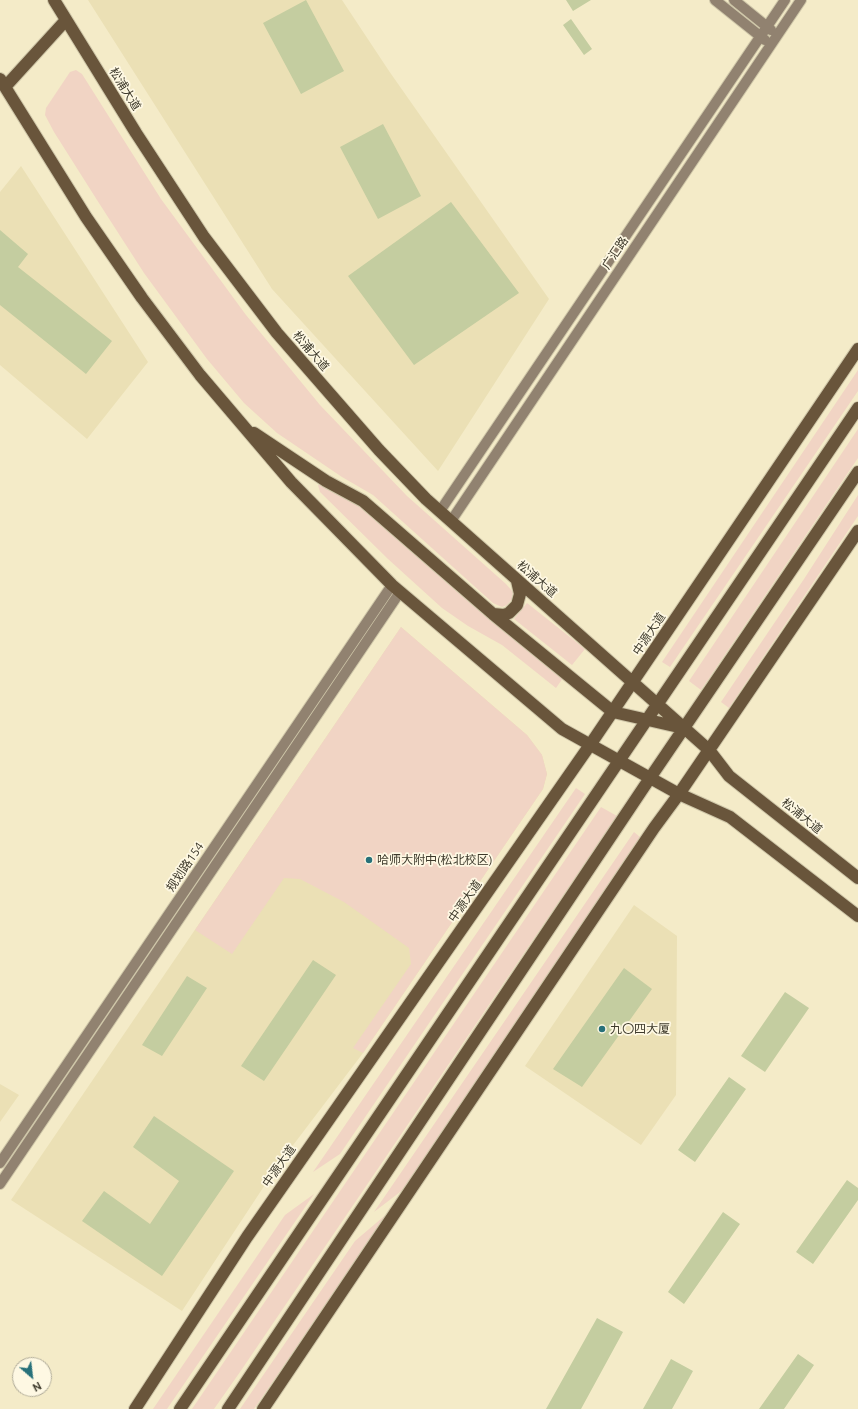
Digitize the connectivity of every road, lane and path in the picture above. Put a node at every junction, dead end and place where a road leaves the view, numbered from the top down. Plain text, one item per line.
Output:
1 (54, 0) edge
2 (715, 0) edge
3 (734, 0) edge
4 (784, 0) edge
5 (801, 0) edge
6 (66, 20) junction
7 (767, 26) junction
8 (778, 35) junction
9 (760, 36) junction
10 (771, 45) junction
11 (2, 83) edge
12 (858, 349) edge
13 (858, 408) edge
14 (242, 424) junction
15 (858, 472) edge
16 (440, 511) junction
17 (451, 521) junction
18 (858, 531) edge
19 (517, 581) junction
20 (396, 589) junction
21 (493, 614) junction
22 (633, 682) junction
23 (658, 704) junction
24 (613, 712) junction
25 (647, 720) junction
26 (685, 728) junction
27 (590, 745) junction
28 (709, 750) junction
29 (619, 761) junction
30 (650, 778) junction
31 (679, 794) junction
32 (858, 878) edge
33 (858, 916) edge
34 (0, 1163) edge
35 (0, 1184) edge
36 (136, 1409) edge
37 (180, 1409) edge
38 (228, 1409) edge
39 (263, 1409) edge

1 - 6 highway, 松浦大道
2 - 9 street
3 - 7 street
4 - 7 street, 广汇路
5 - 8 street, 广汇路
6 - 11 highway
6 - 16 highway, 松浦大道
7 - 8 street
7 - 9 street, 广汇路
8 - 10 street, 广汇路
9 - 10 street
9 - 16 street, 广汇路
10 - 17 street, 广汇路
11 - 14 highway
12 - 22 highway, 中源大道
13 - 23 highway
14 - 20 highway
14 - 21 highway
15 - 26 highway
16 - 17 highway, 松浦大道
17 - 19 highway, 松浦大道
18 - 28 highway
19 - 21 highway
19 - 22 highway, 松浦大道
20 - 27 highway
20 - 34 street, 规划路154
20 - 35 street
21 - 24 highway
22 - 23 highway, 松浦大道
22 - 24 highway, 中源大道
23 - 25 highway
23 - 26 highway, 松浦大道
24 - 25 highway
24 - 27 highway, 中源大道
25 - 26 highway
25 - 29 highway
26 - 28 highway, 松浦大道
26 - 30 highway
27 - 29 highway
27 - 36 highway, 中源大道
28 - 31 highway
28 - 32 highway, 松浦大道
29 - 30 highway
29 - 37 highway
30 - 31 highway
30 - 38 highway
31 - 33 highway
31 - 39 highway

